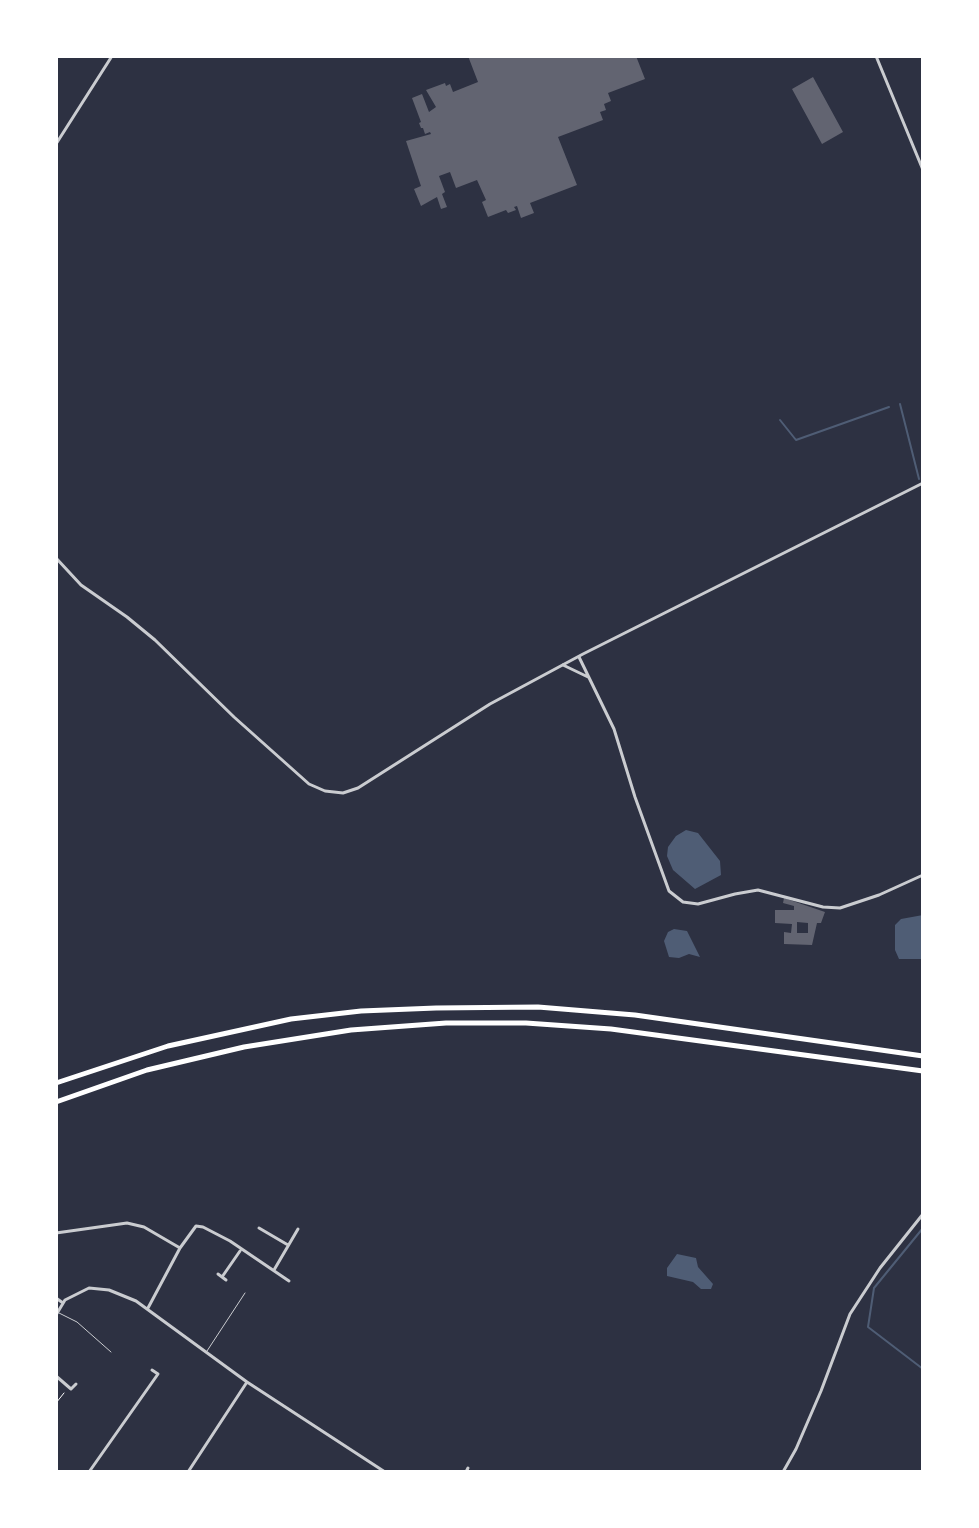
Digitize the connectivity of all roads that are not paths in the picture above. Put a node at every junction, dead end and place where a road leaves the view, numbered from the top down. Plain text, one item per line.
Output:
1 (112, 56) edge
2 (876, 57) edge
3 (56, 144) edge
4 (923, 170) edge
5 (923, 483) edge
6 (56, 558) edge
7 (579, 656) junction
8 (563, 665) junction
9 (591, 678) junction
10 (923, 875) edge
11 (923, 1056) edge
12 (923, 1071) edge
13 (56, 1083) edge
14 (56, 1102) edge
15 (923, 1214) edge
16 (259, 1228) dead end
17 (298, 1229) dead end
18 (56, 1233) edge
19 (288, 1245) junction
20 (180, 1248) junction
21 (241, 1249) junction
22 (273, 1271) junction
23 (222, 1277) dead end
24 (289, 1281) dead end
25 (245, 1293) dead end
26 (56, 1298) edge
27 (63, 1303) junction
28 (148, 1308) junction
29 (57, 1314) edge
30 (111, 1352) dead end
31 (206, 1353) junction
32 (152, 1370) dead end
33 (56, 1376) edge
34 (247, 1382) junction
35 (76, 1384) dead end
36 (89, 1472) edge
37 (188, 1472) edge
38 (385, 1472) edge
39 (783, 1472) edge

1 - 3 street
2 - 4 street
5 - 7 street
6 - 8 street
7 - 8 street
7 - 9 street
8 - 9 street
9 - 10 street
11 - 13 highway
12 - 14 highway
15 - 39 street
16 - 19 street
17 - 19 street
18 - 20 street
19 - 22 street
20 - 21 street
20 - 28 street
21 - 22 street
21 - 23 street
22 - 24 street
25 - 31 lane
26 - 27 street
27 - 28 street
27 - 29 street
28 - 31 street
29 - 30 lane
31 - 34 street
32 - 36 street
33 - 35 street
34 - 37 street
34 - 38 street

